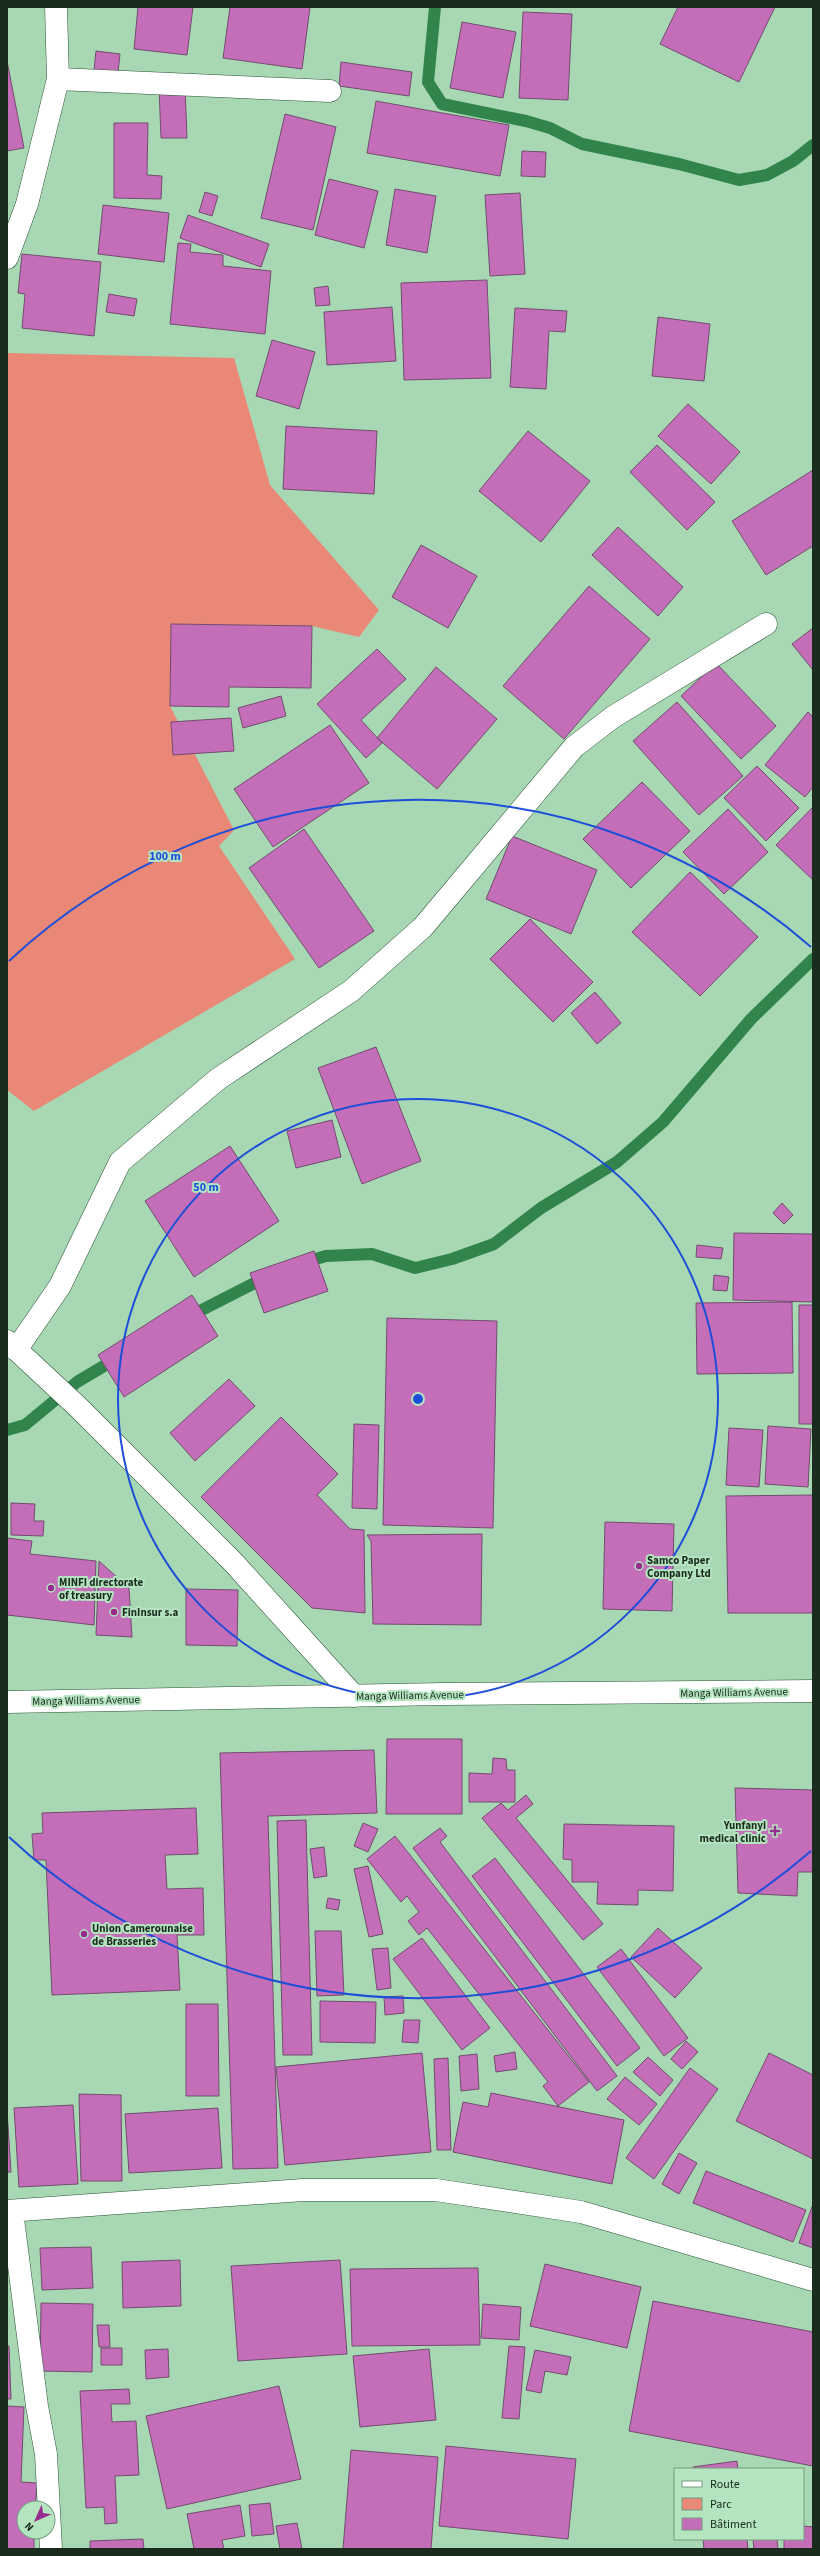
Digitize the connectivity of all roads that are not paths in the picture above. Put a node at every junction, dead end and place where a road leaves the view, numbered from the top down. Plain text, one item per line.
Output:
1 (56, 7) edge
2 (58, 78) junction
3 (330, 91) dead end
4 (7, 258) edge
5 (766, 624) dead end
6 (11, 1345) edge
7 (813, 1691) edge
8 (354, 1696) junction
9 (7, 1702) edge
10 (9, 2211) edge
11 (813, 2280) edge
12 (51, 2549) edge

1 - 2 street
2 - 3 street
2 - 4 street
5 - 6 street
6 - 8 street
7 - 8 street, Manga Williams Avenue
8 - 9 street, Manga Williams Avenue
10 - 11 street
10 - 12 street

